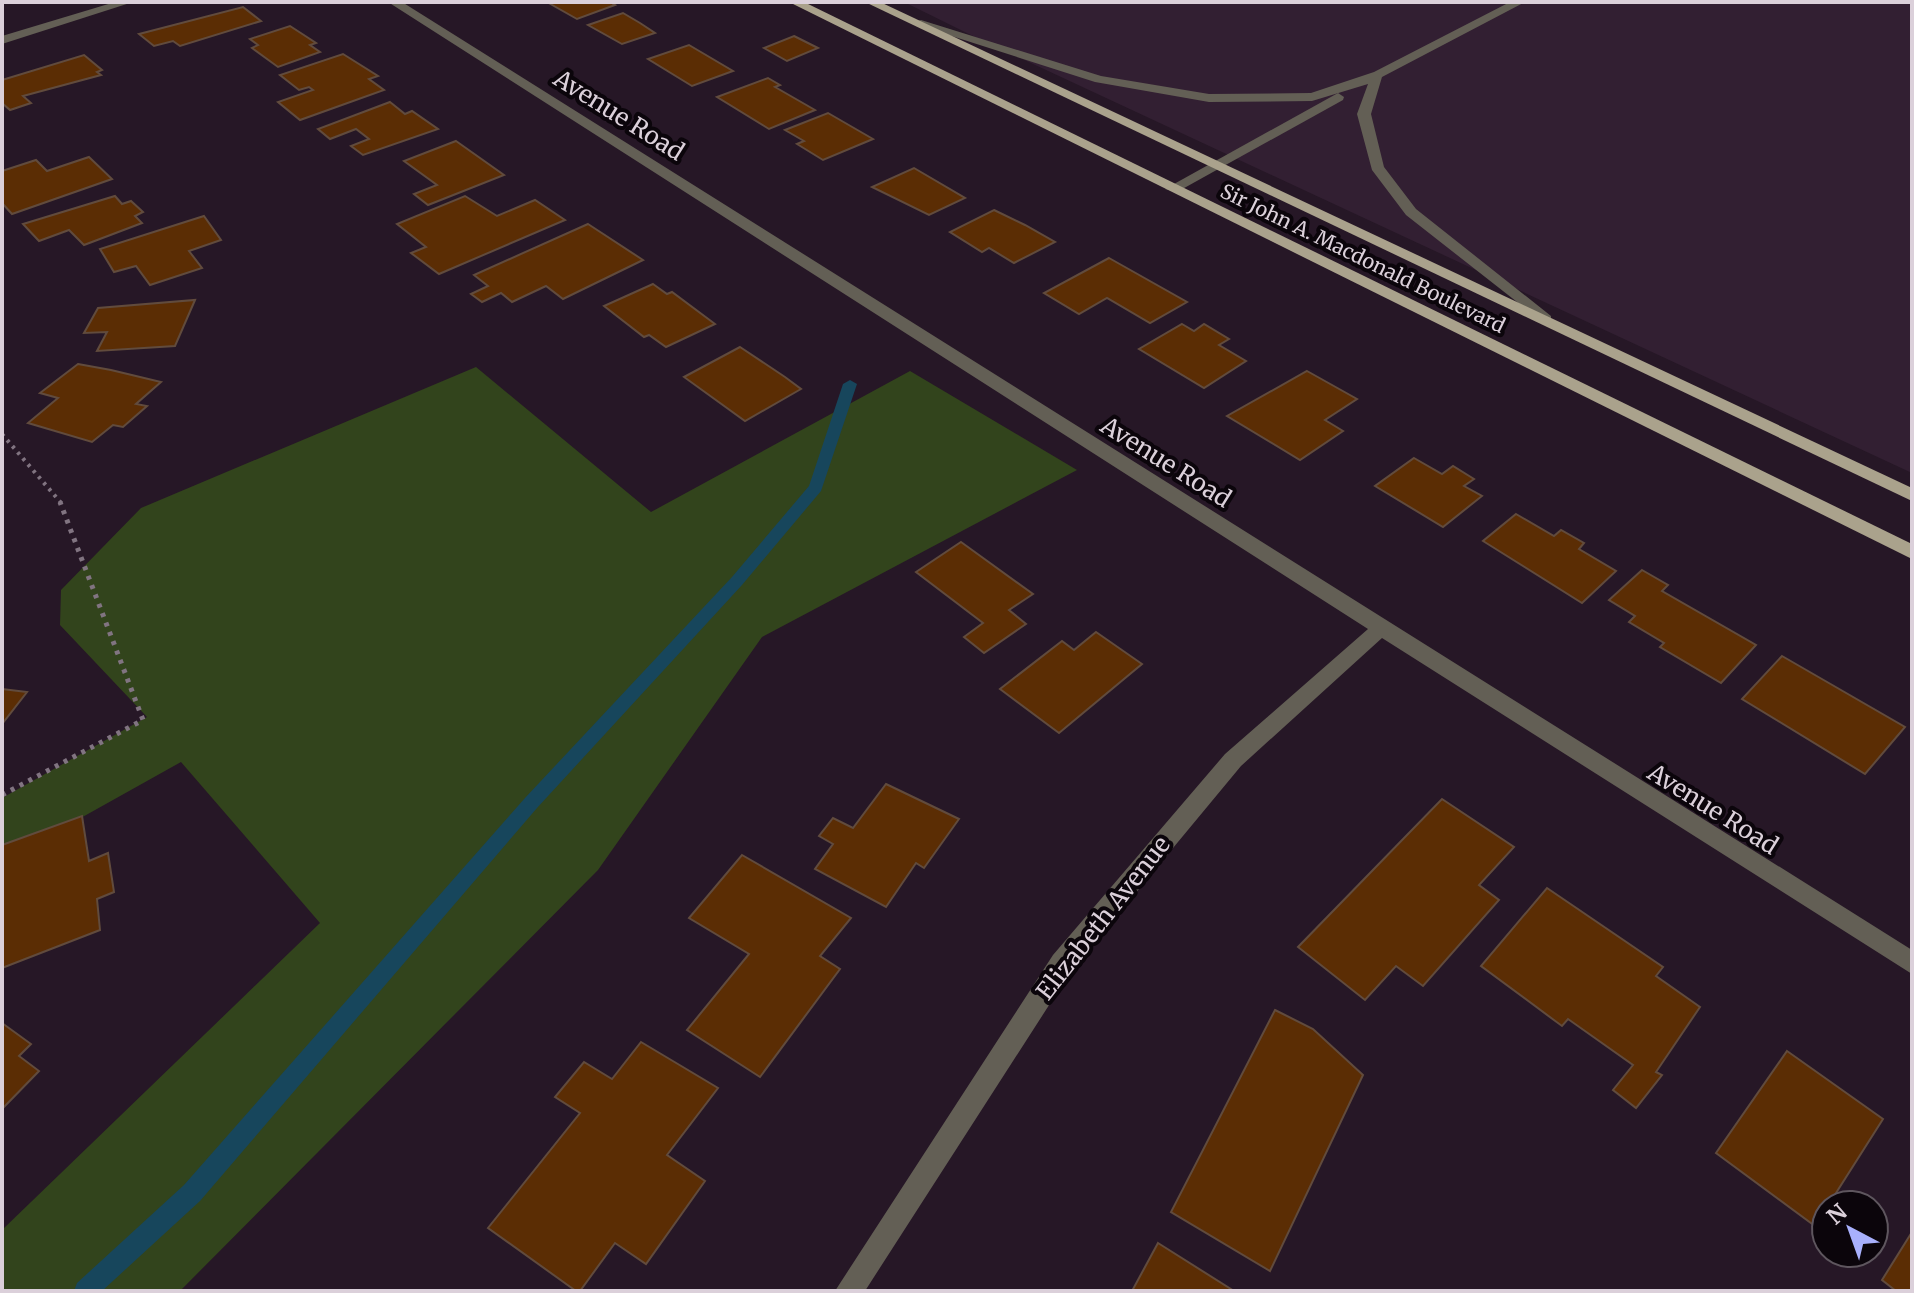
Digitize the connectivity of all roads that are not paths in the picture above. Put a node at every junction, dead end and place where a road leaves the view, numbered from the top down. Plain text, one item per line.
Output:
1 (127, 2) edge
2 (394, 2) edge
3 (795, 2) edge
4 (871, 2) edge
5 (1519, 2) edge
6 (917, 23) junction
7 (2, 40) edge
8 (1377, 75) junction
9 (1215, 163) junction
10 (1172, 189) junction
11 (1545, 319) junction
12 (1912, 495) edge
13 (1912, 552) edge
14 (1382, 627) junction
15 (1912, 963) edge
16 (849, 1291) edge

1 - 7 street
2 - 14 street, Avenue Road
3 - 10 main road, Sir John A. Macdonald Boulevard
4 - 6 main road, Sir John A. Macdonald Boulevard
5 - 8 street
6 - 8 street
6 - 9 main road, Sir John A. Macdonald Boulevard
8 - 9 street
8 - 11 street
9 - 10 street
9 - 11 main road, Sir John A. Macdonald Boulevard
10 - 13 main road, Sir John A. Macdonald Boulevard
11 - 12 main road, Sir John A. Macdonald Boulevard
14 - 15 street, Avenue Road
14 - 16 street, Elizabeth Avenue

